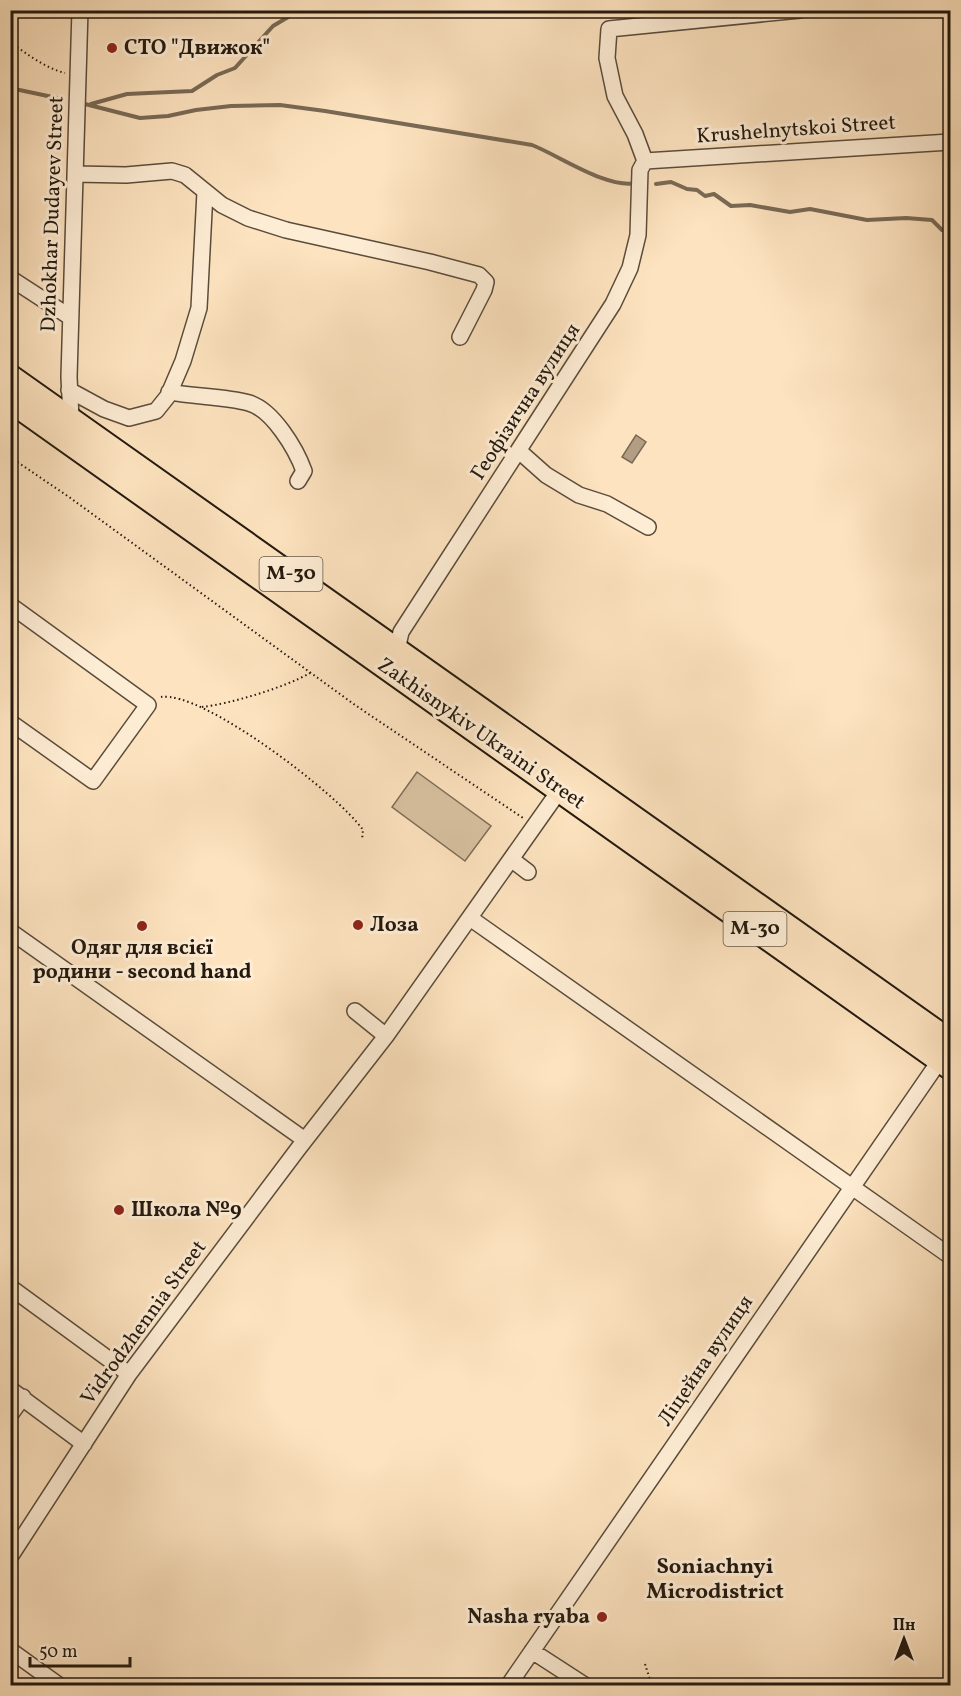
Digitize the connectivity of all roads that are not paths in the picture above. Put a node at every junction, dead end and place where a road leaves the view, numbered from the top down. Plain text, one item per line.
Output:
1 (80, 10) edge
2 (800, 10) edge
3 (764, 13) edge
4 (951, 142) edge
5 (645, 161) junction
6 (75, 174) junction
7 (205, 192) junction
8 (10, 278) edge
9 (70, 317) junction
10 (460, 337) dead end
11 (10, 376) edge
12 (69, 390) junction
13 (170, 393) junction
14 (10, 401) edge
15 (71, 418) junction
16 (519, 451) junction
17 (298, 482) dead end
18 (648, 527) dead end
19 (10, 605) edge
20 (397, 650) junction
21 (10, 722) edge
22 (566, 781) junction
23 (511, 859) junction
24 (528, 872) dead end
25 (470, 918) junction
26 (10, 931) edge
27 (355, 1011) dead end
28 (386, 1036) junction
29 (947, 1057) edge
30 (305, 1140) junction
31 (850, 1187) junction
32 (951, 1256) edge
33 (10, 1287) edge
34 (129, 1374) junction
35 (17, 1393) edge
36 (10, 1415) edge
37 (84, 1444) junction
38 (10, 1557) edge
39 (10, 1650) edge
40 (532, 1651) junction
41 (60, 1686) edge
42 (508, 1686) edge
43 (586, 1686) edge

1 - 6 street, Dzhokhar Dudayev Street
2 - 3 street
3 - 5 street
4 - 5 street, Krushelnytskoi Street
5 - 16 street, Геофізична вулиця
6 - 7 street
6 - 9 street, Dzhokhar Dudayev Street
7 - 10 street
7 - 13 street
8 - 9 street
9 - 12 street, Dzhokhar Dudayev Street
11 - 15 highway, Zakhisnykiv Ukraini Street / М-30
12 - 13 street
12 - 15 street, Dzhokhar Dudayev Street
13 - 17 street
14 - 22 highway, Zakhisnykiv Ukraini Street / М-30
15 - 20 highway, Zakhisnykiv Ukraini Street / М-30
16 - 18 street
16 - 20 street, Геофізична вулиця
19 - 21 street
20 - 22 highway, Zakhisnykiv Ukraini Street / М-30
22 - 23 street, Vidrodzhennia Street
22 - 29 highway, Zakhisnykiv Ukraini Street / М-30
23 - 24 street
23 - 25 street, Vidrodzhennia Street
25 - 28 street, Vidrodzhennia Street
25 - 31 street
26 - 30 street
27 - 28 street
28 - 30 street, Vidrodzhennia Street
29 - 31 street, Ліцейна вулиця
30 - 34 street, Vidrodzhennia Street
31 - 32 street
31 - 40 street, Ліцейна вулиця
33 - 34 street
34 - 37 street, Vidrodzhennia Street
35 - 36 street
35 - 37 street
37 - 38 street, Vidrodzhennia Street
39 - 41 street
40 - 42 street, Ліцейна вулиця
40 - 43 street

